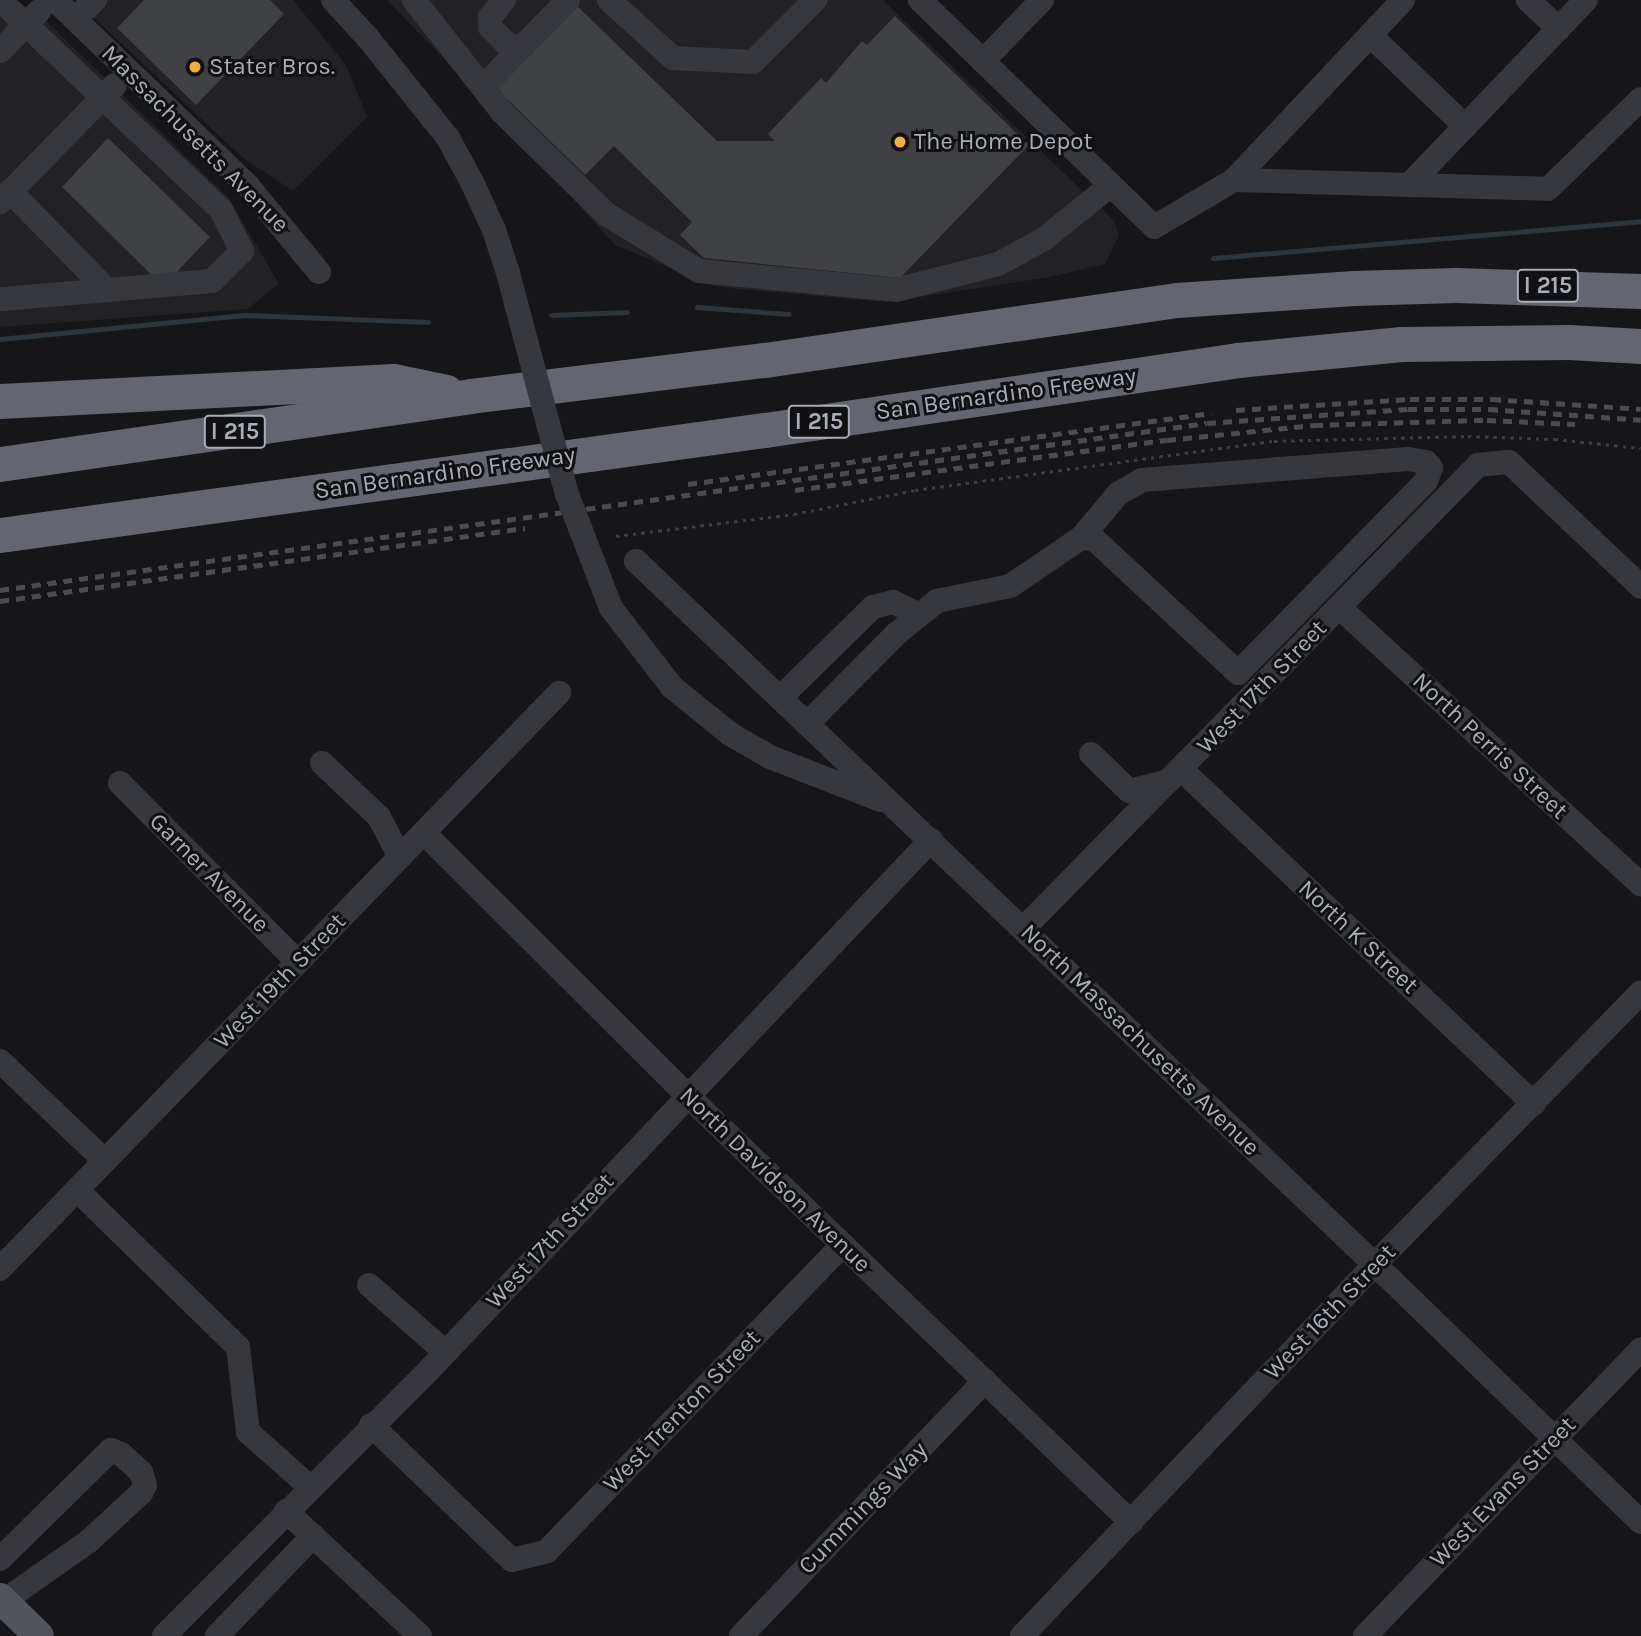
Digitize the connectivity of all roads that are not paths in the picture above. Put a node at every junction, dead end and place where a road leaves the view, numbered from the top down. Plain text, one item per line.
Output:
1 (52, 0) edge
2 (95, 0) edge
3 (333, 0) edge
4 (414, 0) edge
5 (504, 0) edge
6 (568, 0) edge
7 (609, 0) edge
8 (815, 0) edge
9 (920, 0) edge
10 (1042, 0) edge
11 (1403, 0) edge
12 (1528, 0) edge
13 (1587, 0) edge
14 (11, 16) edge
15 (75, 19) junction
16 (1559, 29) junction
17 (1370, 35) junction
18 (523, 46) junction
19 (0, 51) edge
20 (983, 61) junction
21 (129, 71) junction
22 (483, 87) junction
23 (103, 96) junction
24 (1641, 100) edge
25 (1465, 127) junction
26 (1234, 180) junction
27 (1111, 185) junction
28 (1409, 185) junction
29 (5, 197) edge
30 (319, 272) dead end
31 (107, 290) junction
32 (1641, 291) edge
33 (0, 299) edge
34 (1641, 346) edge
35 (470, 396) junction
36 (0, 401) edge
37 (0, 464) edge
38 (0, 535) edge
39 (1081, 538) junction
40 (636, 561) dead end
41 (1641, 587) edge
42 (1339, 607) junction
43 (918, 614) junction
44 (559, 693) dead end
45 (780, 698) junction
46 (807, 724) junction
47 (1091, 754) dead end
48 (322, 763) dead end
49 (1176, 775) junction
50 (120, 783) dead end
51 (891, 804) junction
52 (424, 833) junction
53 (931, 840) junction
54 (400, 857) junction
55 (1641, 885) edge
56 (1023, 929) junction
57 (298, 962) junction
58 (1641, 992) edge
59 (0, 1061) edge
60 (688, 1096) junction
61 (1534, 1104) junction
62 (105, 1161) junction
63 (77, 1190) junction
64 (843, 1245) junction
65 (1375, 1264) junction
66 (0, 1269) edge
67 (369, 1285) dead end
68 (1641, 1349) edge
69 (445, 1352) junction
70 (985, 1381) junction
71 (372, 1425) junction
72 (1553, 1439) junction
73 (310, 1487) junction
74 (286, 1511) junction
75 (1131, 1522) junction
76 (1641, 1522) edge
77 (313, 1535) junction
78 (0, 1559) edge
79 (3, 1603) edge
80 (39, 1636) edge
81 (165, 1636) edge
82 (217, 1636) edge
83 (420, 1636) edge
84 (741, 1636) edge
85 (1021, 1636) edge
86 (1365, 1636) edge

1 - 14 street
1 - 15 street, Massachusetts Avenue
2 - 15 street
3 - 51 street, bridge
4 - 22 street
5 - 18 street
6 - 18 street
7 - 8 street
9 - 20 street
10 - 20 street
11 - 17 street
12 - 16 street
13 - 16 street
14 - 19 street
14 - 23 street
15 - 21 street, Massachusetts Avenue
16 - 25 street
17 - 25 street
17 - 26 street
18 - 22 street
20 - 27 street
21 - 23 street
21 - 30 street, Massachusetts Avenue
22 - 27 street
23 - 29 street
23 - 31 street
24 - 28 street
25 - 28 street
26 - 27 street
26 - 28 street
29 - 31 street
31 - 33 street
32 - 35 highway, I 215
34 - 38 highway, San Bernardino Freeway / I 215
35 - 36 highway
35 - 37 highway, I 215
39 - 39 street
39 - 43 street
40 - 45 street, North Massachusetts Avenue
41 - 42 street, West 17th Street
42 - 49 street, West 17th Street
42 - 55 street, North Perris Street
43 - 45 street
43 - 46 street
44 - 52 street, West 19th Street
45 - 46 street, North Massachusetts Avenue
46 - 51 street, North Massachusetts Avenue
47 - 49 street
48 - 54 street
49 - 56 street, West 17th Street
49 - 61 street, North K Street
50 - 57 street, Garner Avenue
51 - 53 street, North Massachusetts Avenue
52 - 54 street, West 19th Street
52 - 60 street, North Davidson Avenue
53 - 56 street, North Massachusetts Avenue
53 - 60 street, West 17th Street
54 - 57 street, West 19th Street
56 - 65 street, North Massachusetts Avenue
57 - 62 street, West 19th Street
58 - 61 street, West 16th Street
59 - 62 street
60 - 64 street, North Davidson Avenue
60 - 69 street, West 17th Street
61 - 65 street, West 16th Street
62 - 63 street, West 19th Street
63 - 66 street, West 19th Street
63 - 73 street
64 - 70 street, North Davidson Avenue
64 - 71 street, West Trenton Street
65 - 72 street, North Massachusetts Avenue
65 - 75 street, West 16th Street
67 - 69 street
68 - 72 street, West Evans Street
69 - 71 street, West 17th Street
70 - 75 street, North Davidson Avenue
70 - 84 street, Cummings Way
71 - 73 street, West 17th Street
72 - 76 street, North Massachusetts Avenue
72 - 86 street, West Evans Street
73 - 74 street, West 17th Street
74 - 77 street
74 - 81 street, West 17th Street
75 - 85 street, West 16th Street
77 - 82 street
77 - 83 street
78 - 79 street
79 - 80 main road

